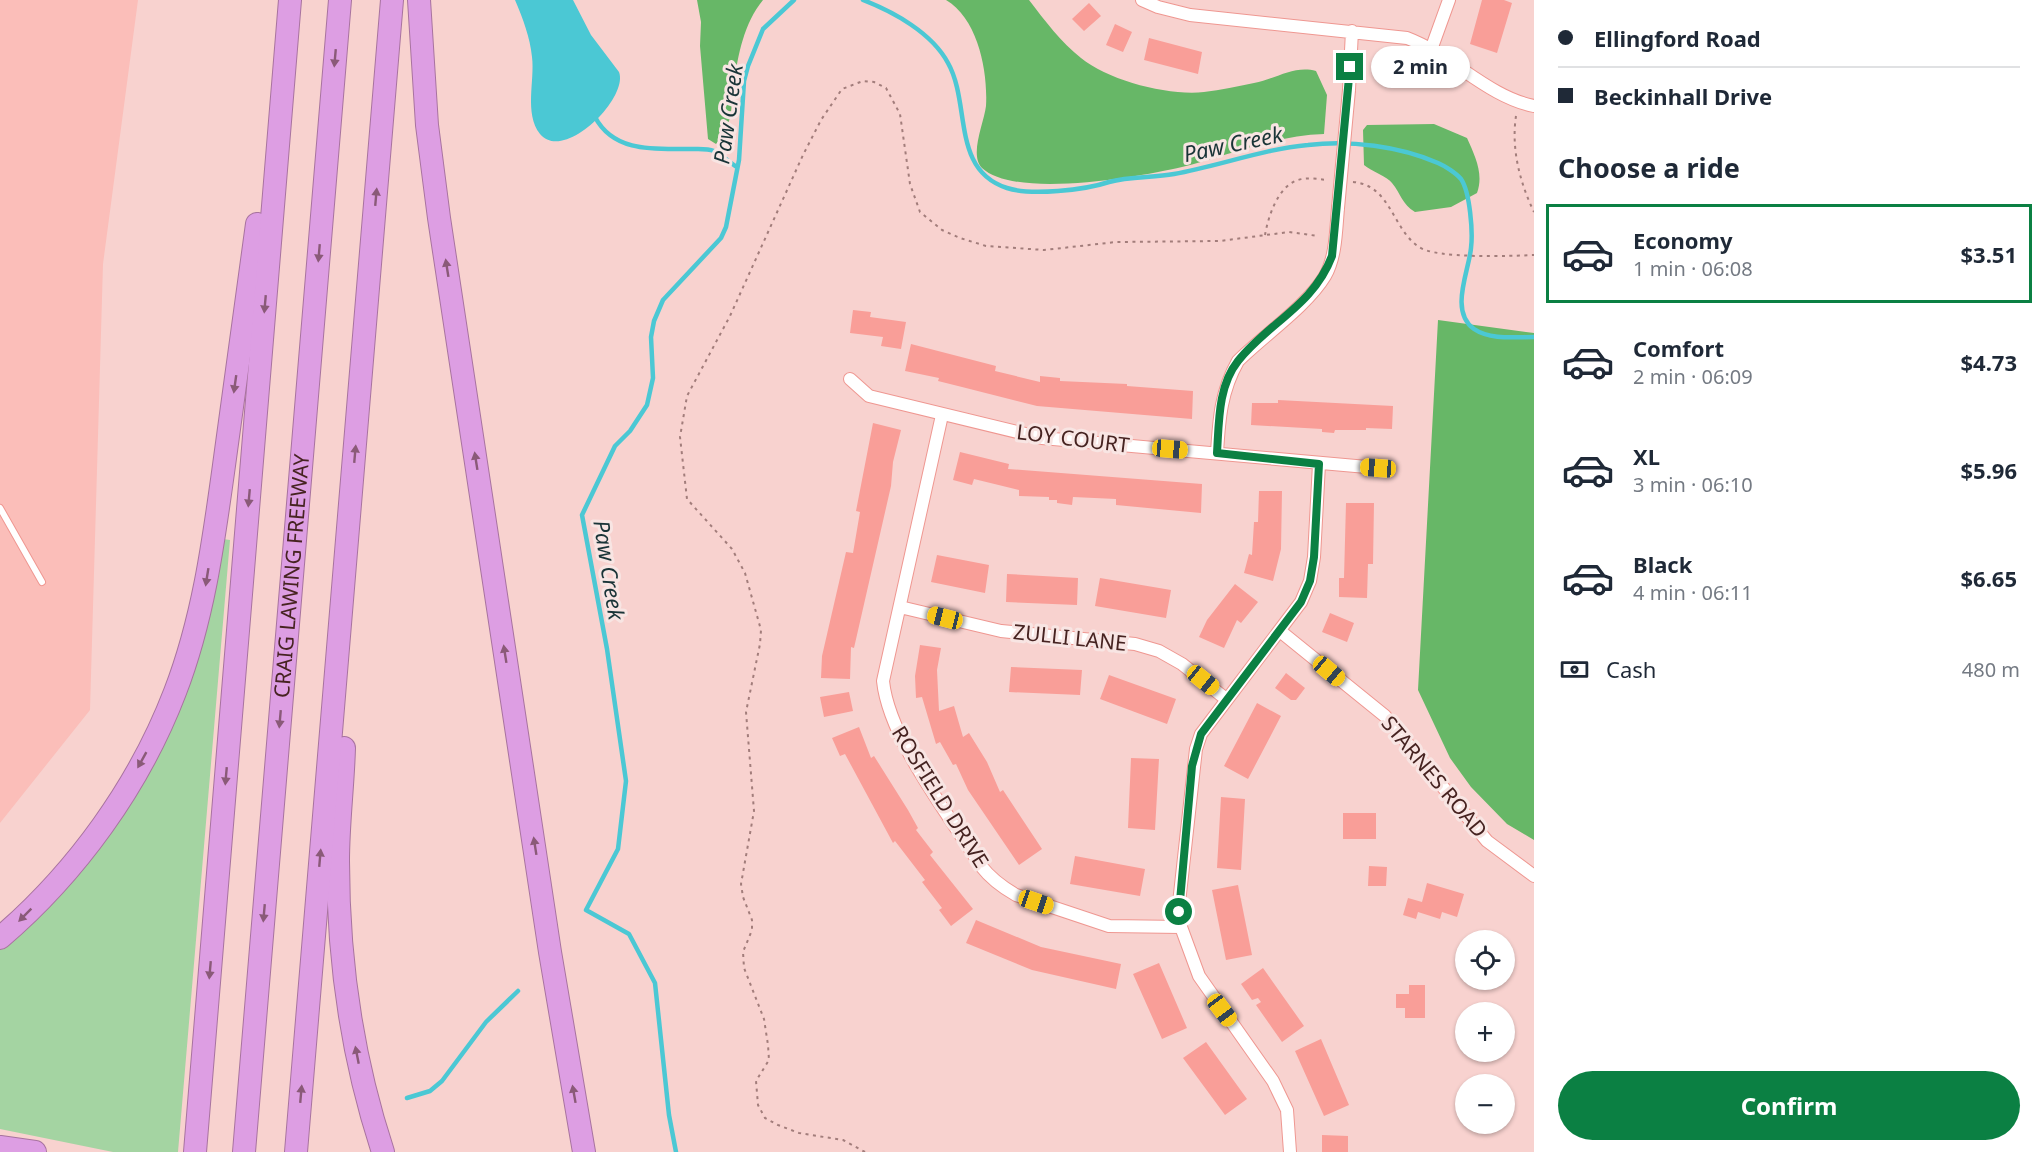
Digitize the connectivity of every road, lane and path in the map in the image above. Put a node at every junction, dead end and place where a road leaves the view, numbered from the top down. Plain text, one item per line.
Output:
1 (290, 0) edge
2 (340, 0) edge
3 (392, 0) edge
4 (419, 0) edge
5 (1142, 0) edge
6 (1449, 0) edge
7 (1352, 30) junction
8 (1432, 47) junction
9 (282, 99) junction
10 (1534, 106) edge
11 (1516, 116) dead end
12 (1329, 180) dead end
13 (1350, 182) dead end
14 (1534, 212) edge
15 (1265, 236) junction
16 (1318, 236) dead end
17 (1534, 255) edge
18 (850, 379) dead end
19 (942, 415) junction
20 (1217, 453) junction
21 (1319, 464) junction
22 (1378, 468) dead end
23 (351, 501) junction
24 (0, 508) edge
25 (42, 582) dead end
26 (900, 607) junction
27 (1280, 631) junction
28 (1226, 699) junction
29 (1534, 876) edge
30 (1181, 927) junction
31 (0, 938) edge
32 (0, 1147) edge
33 (35, 1152) edge
34 (195, 1152) edge
35 (244, 1152) edge
36 (296, 1152) edge
37 (383, 1152) edge
38 (584, 1152) edge
39 (865, 1152) edge
40 (1290, 1152) edge

1 - 9 highway
2 -> 35 highway, CRAIG LAWING FREEWAY
23 -> 3 highway
38 -> 4 highway
5 - 7 street
6 - 8 street
7 - 8 street
7 - 20 street, bridge
8 - 10 street
9 -> 31 highway
9 -> 34 highway
11 - 14 path
12 - 15 path
13 - 17 path
15 - 16 path
15 - 39 path
18 - 19 street, LOY COURT
19 - 20 street, LOY COURT
19 - 26 street, ROSFIELD DRIVE
20 - 21 street, LOY COURT
21 - 22 street, LOY COURT
21 - 27 street
36 -> 23 highway
37 -> 23 highway
24 - 25 lane
26 - 28 street, ZULLI LANE
26 - 30 street, ROSFIELD DRIVE
27 - 28 street
27 - 29 street, STARNES ROAD
28 - 30 street
30 - 40 street
32 - 33 highway

